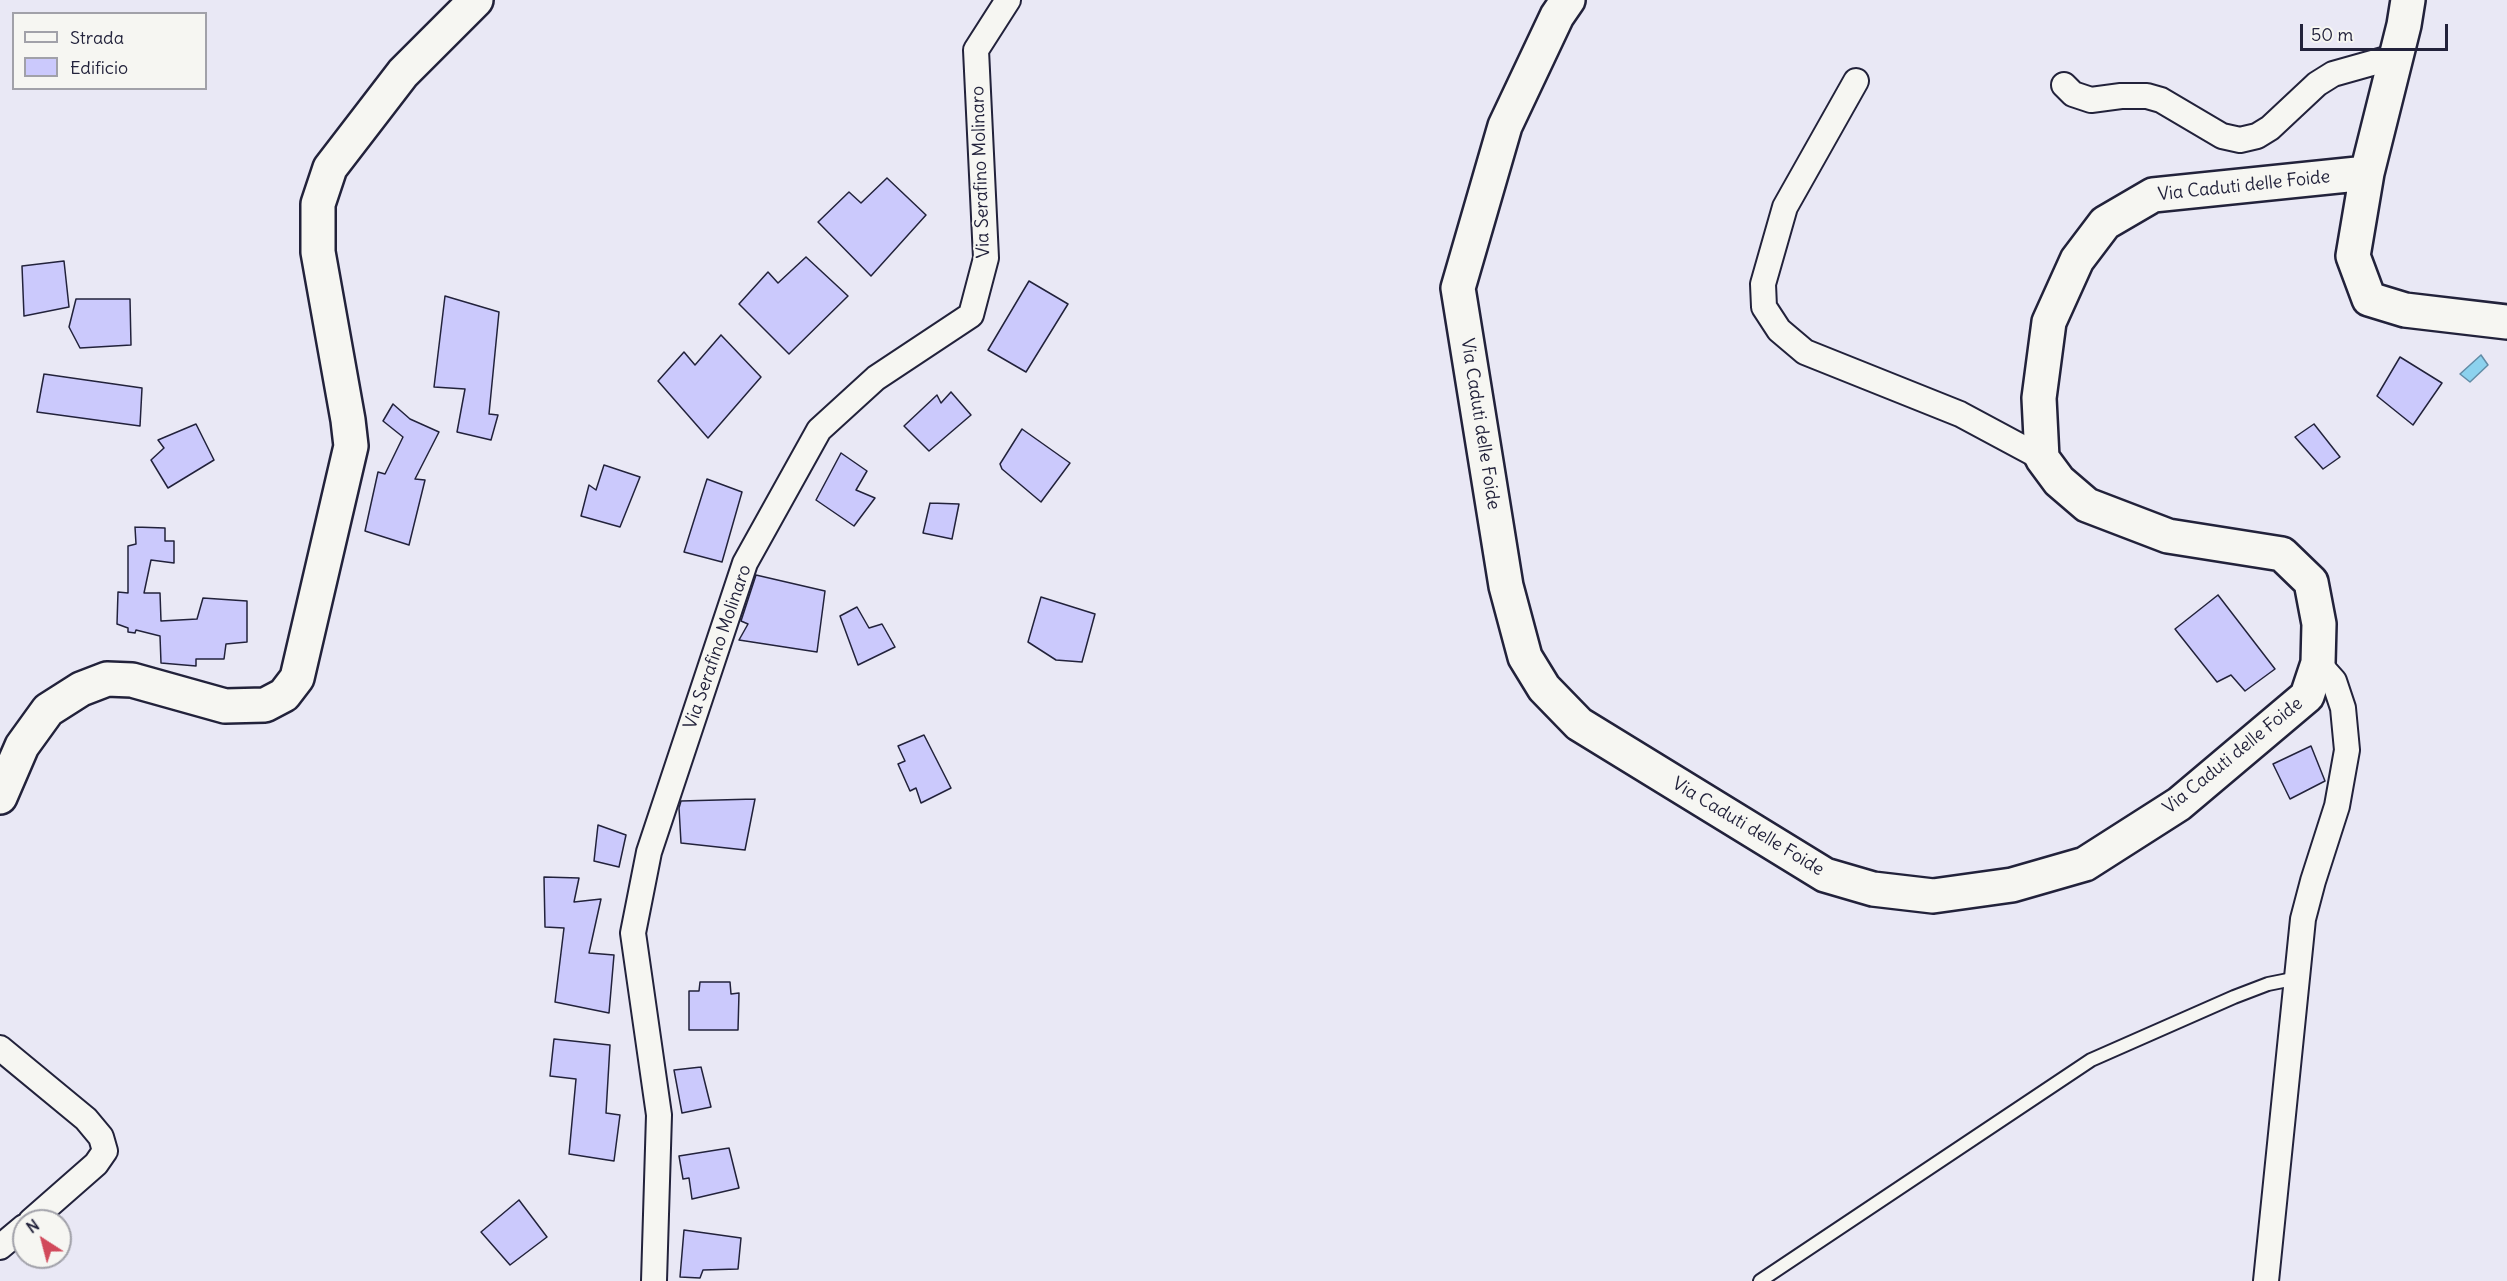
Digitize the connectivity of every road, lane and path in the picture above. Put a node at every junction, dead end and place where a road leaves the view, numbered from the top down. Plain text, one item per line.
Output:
1 (476, 0) edge
2 (1008, 0) edge
3 (1568, 0) edge
4 (2408, 0) edge
5 (2397, 56) junction
6 (1856, 81) dead end
7 (2064, 85) dead end
8 (2367, 173) junction
9 (2507, 322) edge
10 (2042, 459) junction
11 (2318, 663) junction
12 (0, 797) edge
13 (2298, 978) junction
14 (0, 1048) edge
15 (45, 1209) edge
16 (12, 1237) edge
17 (0, 1247) edge
18 (654, 1281) edge
19 (1760, 1281) edge
20 (2266, 1281) edge

1 - 12 street
2 - 18 street, Via Serafino Molinaro
3 - 11 street, Via Caduti delle Foide
4 - 5 street
5 - 7 street
5 - 8 street
6 - 10 street
8 - 9 street
8 - 10 street, Via Caduti delle Foide
10 - 11 street, Via Caduti delle Foide
11 - 13 street
13 - 19 lane
13 - 20 street
14 - 15 street
16 - 17 street

